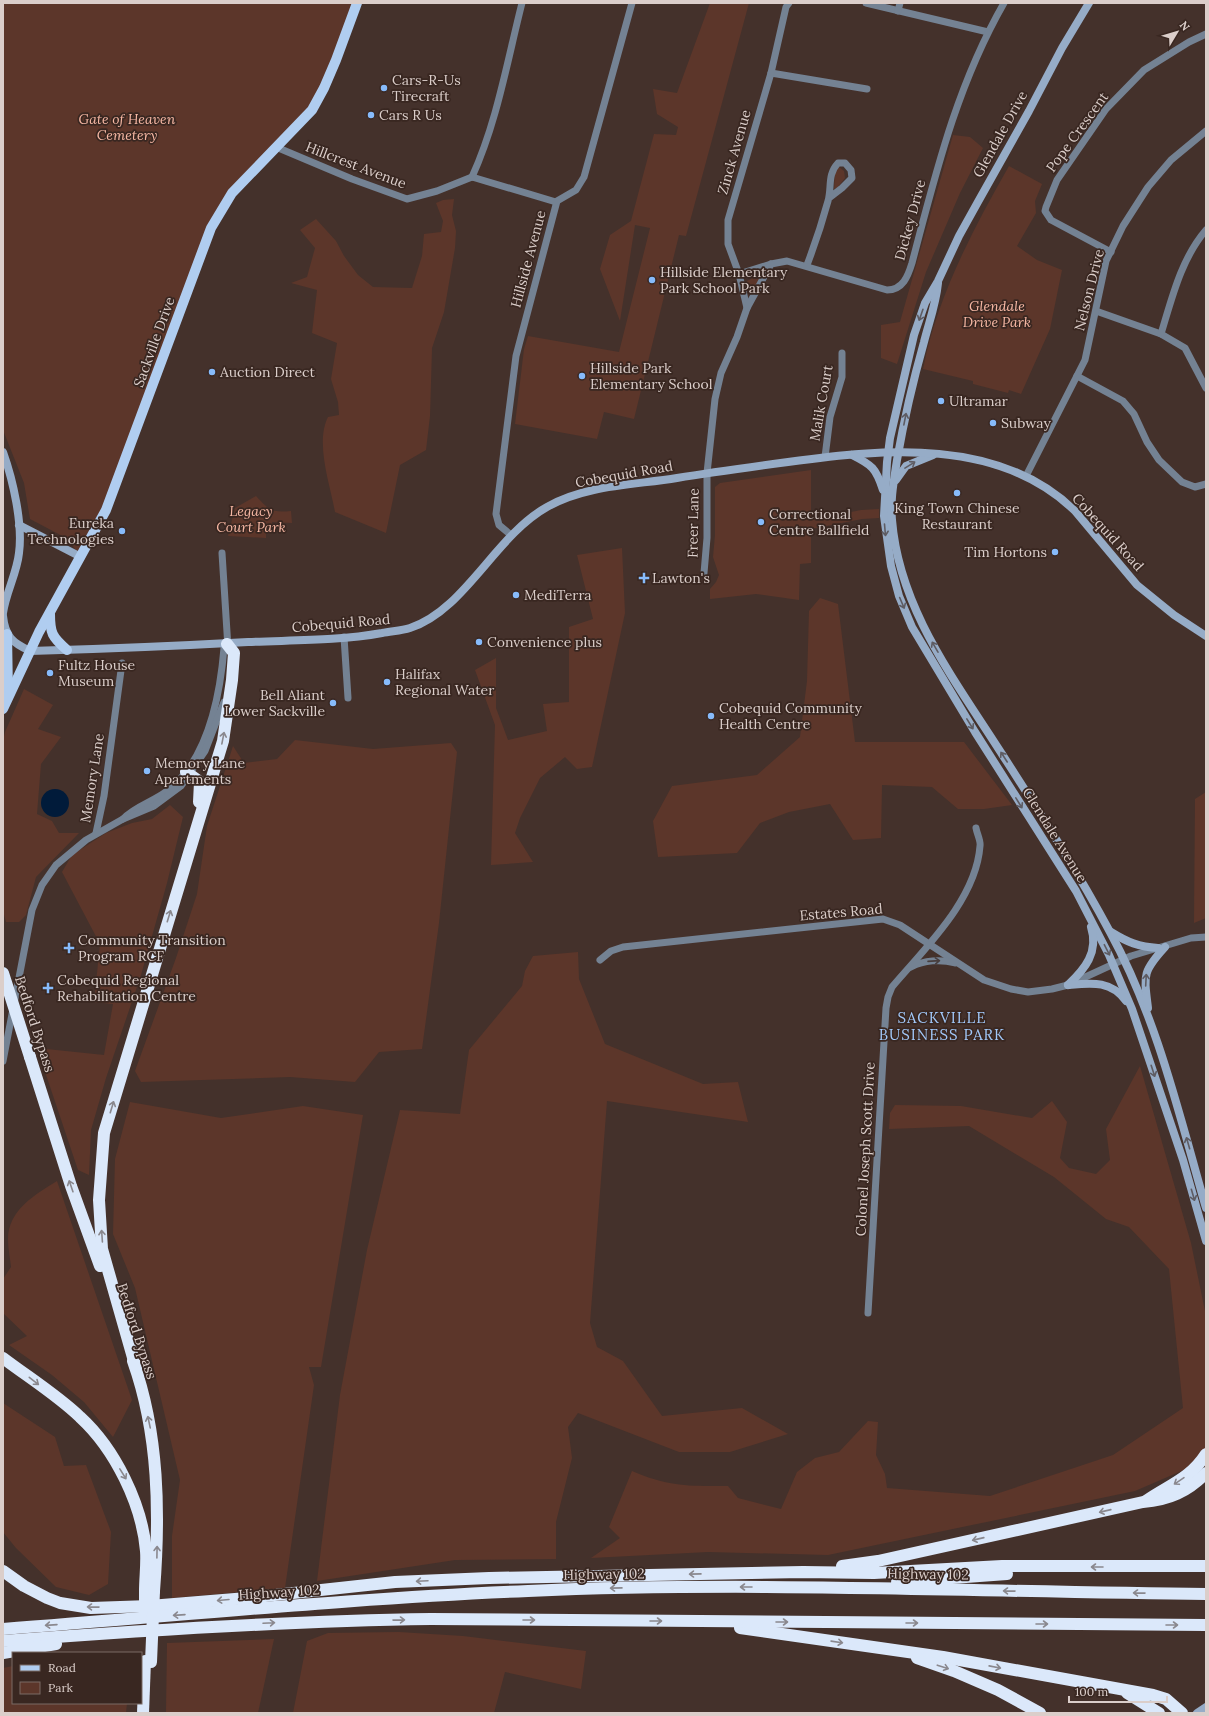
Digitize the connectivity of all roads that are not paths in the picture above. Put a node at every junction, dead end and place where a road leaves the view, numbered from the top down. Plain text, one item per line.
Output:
1 (357, 3) edge
2 (522, 3) edge
3 (632, 3) edge
4 (789, 3) edge
5 (866, 3) edge
6 (900, 3) edge
7 (1004, 3) edge
8 (1089, 3) edge
9 (898, 11) junction
10 (988, 32) junction
11 (1206, 34) edge
12 (771, 73) junction
13 (867, 89) dead end
14 (1206, 131) edge
15 (276, 147) junction
16 (472, 177) junction
17 (829, 198) junction
18 (556, 202) junction
19 (1206, 230) edge
20 (1111, 252) junction
21 (771, 264) junction
22 (807, 265) junction
23 (739, 274) junction
24 (938, 281) junction
25 (747, 308) junction
26 (1096, 312) junction
27 (1161, 334) junction
28 (842, 353) dead end
29 (1077, 376) junction
30 (1206, 388) edge
31 (888, 451) junction
32 (899, 451) junction
33 (3, 452) edge
34 (935, 454) junction
35 (852, 455) junction
36 (825, 457) junction
37 (707, 473) junction
38 (1026, 476) junction
39 (1206, 484) edge
40 (893, 487) junction
41 (884, 494) junction
42 (19, 525) junction
43 (511, 535) junction
44 (222, 553) dead end
45 (81, 557) junction
46 (704, 573) dead end
47 (50, 612) junction
48 (3, 613) edge
49 (3, 616) edge
50 (7, 634) junction
51 (1206, 636) edge
52 (344, 637) junction
53 (227, 644) junction
54 (67, 650) junction
55 (30, 651) junction
56 (122, 663) dead end
57 (8, 698) junction
58 (348, 698) dead end
59 (3, 709) edge
60 (188, 773) junction
61 (196, 827) junction
62 (976, 828) dead end
63 (96, 833) junction
64 (1088, 915) junction
65 (1110, 932) junction
66 (1206, 937) edge
67 (929, 943) junction
68 (1162, 948) junction
69 (1124, 959) junction
70 (600, 960) dead end
71 (1113, 964) junction
72 (962, 966) junction
73 (907, 969) junction
74 (3, 973) edge
75 (1068, 985) junction
76 (1132, 1009) junction
77 (1150, 1019) junction
78 (3, 1061) edge
79 (1206, 1208) edge
80 (1206, 1241) edge
81 (868, 1313) dead end
82 (3, 1358) edge
83 (136, 1368) junction
84 (1206, 1454) edge
85 (1206, 1473) edge
86 (1143, 1502) junction
87 (1206, 1566) edge
88 (1073, 1567) junction
89 (3, 1571) edge
90 (804, 1572) junction
91 (545, 1577) junction
92 (827, 1587) junction
93 (150, 1591) junction
94 (1206, 1594) edge
95 (246, 1610) junction
96 (687, 1621) junction
97 (1206, 1625) edge
98 (3, 1629) edge
99 (136, 1631) junction
100 (3, 1641) edge
101 (908, 1652) junction
102 (3, 1653) edge
103 (148, 1661) junction
104 (1124, 1691) junction
105 (143, 1713) edge
106 (150, 1713) edge
107 (1040, 1713) edge
108 (1159, 1713) edge
109 (1182, 1713) edge

1 - 15 main road, Sackville Drive
2 - 16 street
3 - 18 street, Hillside Avenue
4 - 12 street, Zinck Avenue
5 - 9 street
6 - 9 street
7 - 10 street, Dickey Drive
8 - 24 main road, Glendale Drive
9 - 10 street
10 - 22 street, Dickey Drive
11 - 20 street, Pope Crescent
12 - 13 street
12 - 23 street, Zinck Avenue
14 - 20 street, Nelson Drive
15 - 16 street, Hillcrest Avenue
15 - 45 main road, Sackville Drive
16 - 18 street
17 - 17 street
17 - 22 street
18 - 43 street, Hillside Avenue
19 - 27 street
20 - 26 street, Nelson Drive
21 - 22 street, Dickey Drive
21 - 23 street, Dickey Drive
21 - 25 street
23 - 25 street, Zinck Avenue
24 -> 31 main road, Glendale Drive
32 -> 24 main road, Glendale Drive
25 - 37 street
26 - 27 street
26 - 29 street, Nelson Drive
27 - 30 street
28 - 36 street, Malik Court
29 - 38 street, Nelson Drive
29 - 39 street
31 - 32 main road, Cobequid Road
31 - 35 main road, Cobequid Road
31 - 41 main road, Glendale Avenue
32 - 34 main road, Cobequid Road
32 - 40 main road, Glendale Avenue
33 - 42 main road
34 - 38 main road, Cobequid Road
40 -> 34 main road
35 - 36 main road, Cobequid Road
35 - 41 main road
36 - 37 main road, Cobequid Road
37 - 43 main road, Cobequid Road
37 - 46 street, Freer Lane
38 - 51 main road, Cobequid Road
65 -> 40 main road, Glendale Avenue
41 -> 64 main road, Glendale Avenue
42 - 45 main road
42 - 48 main road
43 - 52 main road, Cobequid Road
44 - 53 street
45 - 47 main road, Sackville Drive
47 - 54 main road
47 - 55 main road, Sackville Drive
49 - 50 main road
50 - 55 main road
50 - 57 main road
52 - 53 main road, Cobequid Road
52 - 58 street
53 - 54 main road, Cobequid Road
53 - 60 street
61 -> 53 highway
54 - 55 main road, Cobequid Road
55 - 57 main road, Sackville Drive
56 - 63 street, Memory Lane
57 - 59 main road, Sackville Drive
60 - 61 highway
60 - 63 street
83 -> 61 highway
62 - 67 street, Colonel Joseph Scott Drive
63 - 78 street, Memory Lane
64 -> 71 main road, Glendale Avenue
64 - 75 main road
65 - 68 main road
65 - 69 main road, Glendale Avenue
66 - 68 street, Estates Road
67 - 70 street, Estates Road
67 - 72 street, Estates Road
67 - 73 street, Colonel Joseph Scott Drive
68 - 69 street, Estates Road
77 -> 68 main road
69 - 71 street, Estates Road
69 - 77 main road, Glendale Avenue
71 - 75 street, Estates Road
71 - 76 main road, Glendale Avenue
73 -> 72 street, Colonel Joseph Scott Drive
72 - 75 street, Estates Road
73 - 81 street, Colonel Joseph Scott Drive
83 -> 74 highway, Bedford Bypass, bridge
75 - 76 main road
76 -> 80 main road, Glendale Avenue
79 -> 77 main road, Glendale Avenue
82 -> 93 highway, Bedford Bypass
93 -> 83 highway, Bedford Bypass
84 -> 86 highway
85 - 86 highway
86 -> 90 highway
87 -> 88 highway
88 - 90 highway
88 - 92 highway
91 -> 89 highway
90 -> 91 highway
91 - 95 highway
94 -> 92 highway, Highway 102
92 -> 95 highway, Highway 102
93 - 103 highway, Bedford Bypass, bridge
95 -> 98 highway, Highway 102
96 -> 97 highway
99 -> 96 highway
96 -> 101 highway
99 - 100 highway
99 - 102 highway
101 -> 104 highway
101 -> 107 highway
103 - 105 highway, Bedford Bypass
103 - 106 highway, Bedford Bypass
104 - 108 highway
104 - 109 highway

